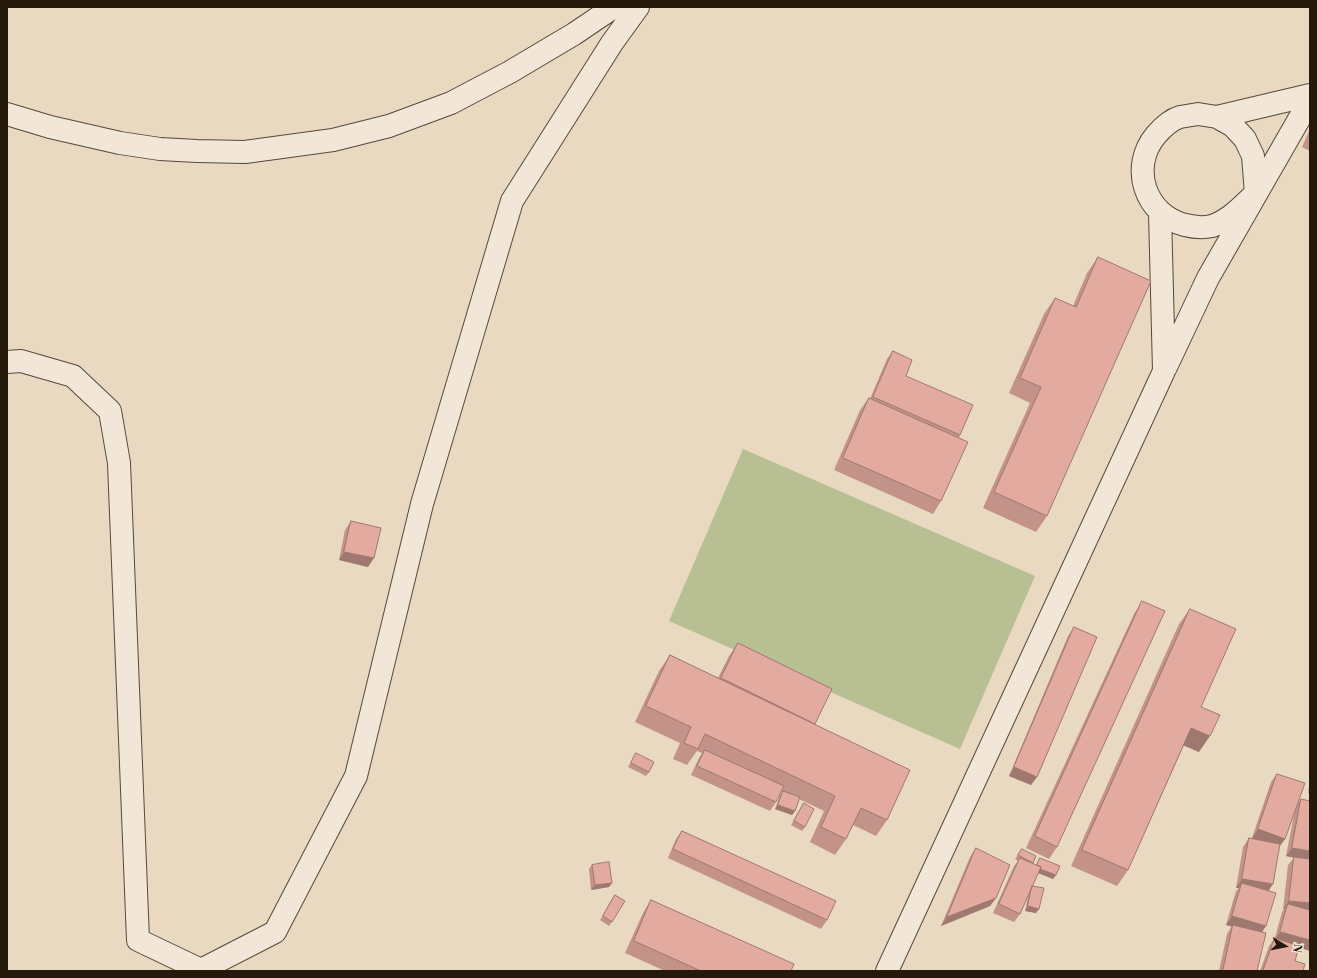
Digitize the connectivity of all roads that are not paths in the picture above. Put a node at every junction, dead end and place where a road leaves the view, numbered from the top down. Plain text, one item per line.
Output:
1 (614, 7) edge
2 (638, 7) edge
3 (1310, 95) edge
4 (1310, 100) edge
5 (7, 114) edge
6 (1217, 117) junction
7 (1256, 193) junction
8 (1160, 213) junction
9 (7, 362) edge
10 (1164, 371) junction
11 (899, 961) edge
12 (888, 971) edge

1 - 5 street
2 - 9 street
3 - 6 street
4 - 7 street
6 - 7 street
6 - 8 street
7 - 8 street
7 - 10 street
8 - 10 street
10 - 11 street
11 - 12 street

